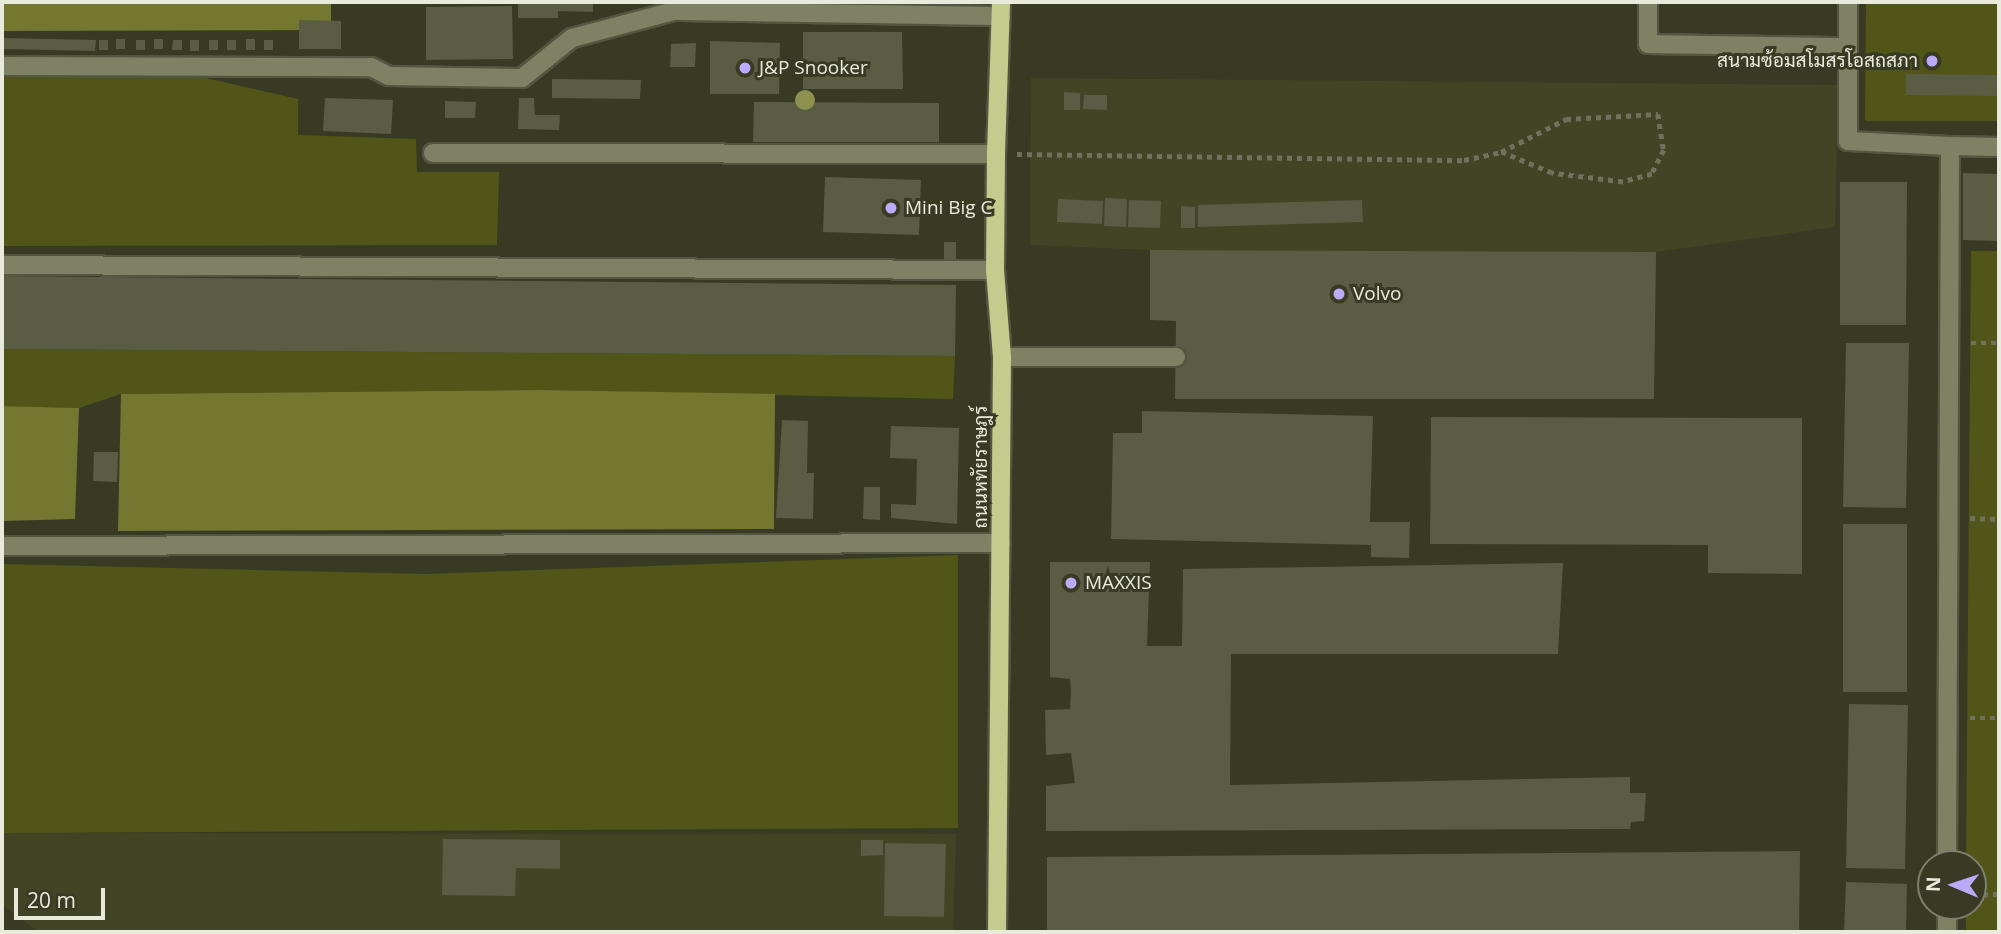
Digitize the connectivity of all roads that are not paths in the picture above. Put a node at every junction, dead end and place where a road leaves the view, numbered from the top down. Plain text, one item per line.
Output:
1 (1648, 2) edge
2 (1849, 2) edge
3 (1001, 9) edge
4 (1847, 47) junction
5 (2, 66) edge
6 (1950, 146) junction
7 (1999, 147) edge
8 (433, 153) dead end
9 (996, 154) junction
10 (2, 265) edge
11 (996, 270) junction
12 (1003, 357) junction
13 (1176, 357) dead end
14 (1002, 543) junction
15 (2, 546) edge
16 (1947, 850) edge
17 (997, 932) edge

1 - 4 street
2 - 4 street
3 - 5 street
3 - 9 main road, ถนนหทัยราษฎร์
4 - 6 street
6 - 7 street
6 - 16 street
8 - 9 street
9 - 11 main road, ถนนหทัยราษฎร์
10 - 11 street
11 - 12 main road, ถนนหทัยราษฎร์
12 - 13 street
12 - 14 main road, ถนนหทัยราษฎร์
14 - 15 street
14 - 17 main road, ถนนหทัยราษฎร์

